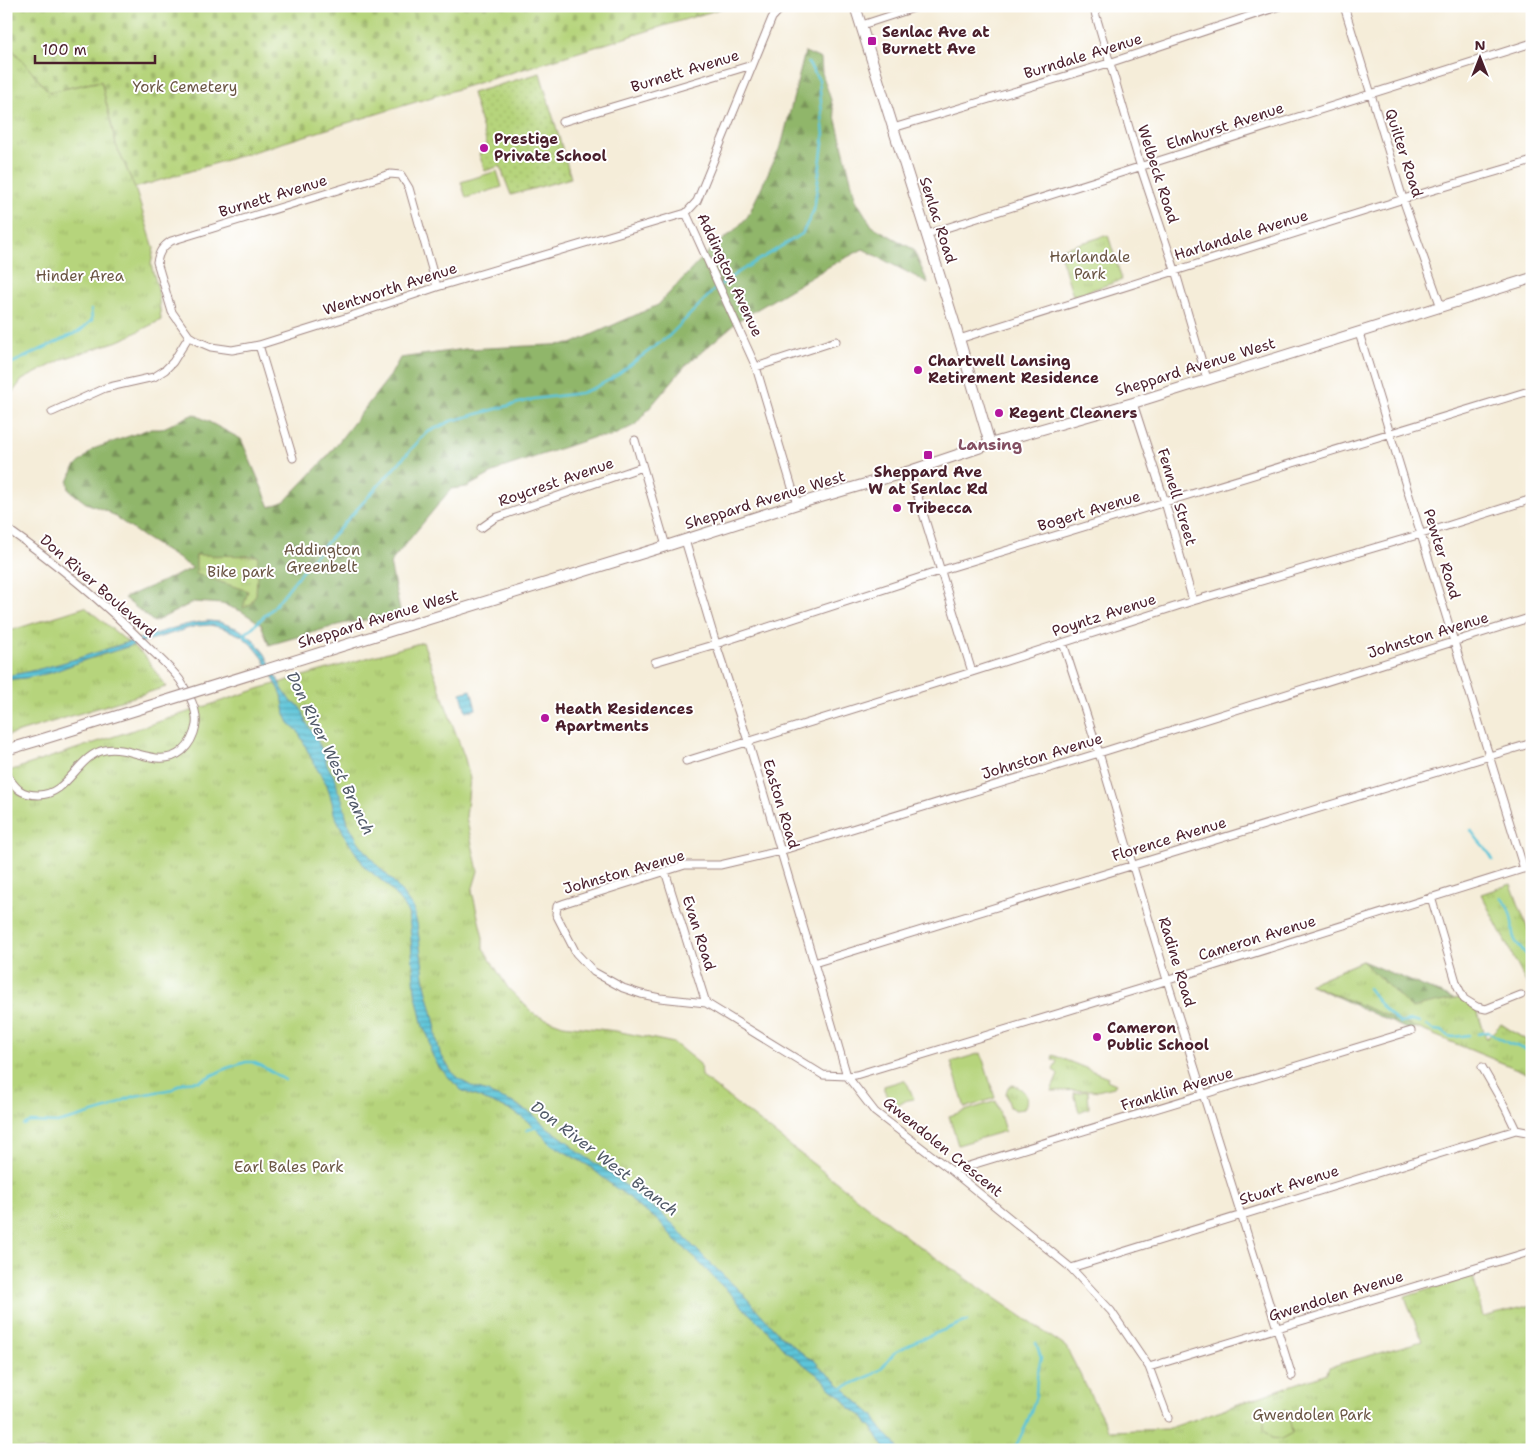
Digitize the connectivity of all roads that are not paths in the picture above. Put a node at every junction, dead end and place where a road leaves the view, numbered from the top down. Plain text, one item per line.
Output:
1 (783, 6) edge
2 (920, 6) edge
3 (1093, 6) edge
4 (1280, 6) edge
5 (1344, 6) edge
6 (854, 7) edge
7 (862, 24) junction
8 (1532, 43) edge
9 (1109, 63) junction
10 (752, 64) junction
11 (1370, 94) junction
12 (562, 122) dead end
13 (893, 128) junction
14 (1532, 161) edge
15 (1141, 168) junction
16 (1403, 199) junction
17 (686, 213) junction
18 (927, 234) junction
19 (158, 254) joint
20 (1175, 270) junction
21 (1532, 278) edge
22 (437, 287) junction
23 (1441, 307) junction
24 (1359, 333) junction
25 (189, 336) junction
26 (959, 339) junction
27 (836, 341) dead end
28 (259, 344) junction
29 (756, 367) junction
30 (1207, 379) junction
31 (1532, 390) edge
32 (1133, 403) junction
33 (52, 412) dead end
34 (1389, 434) junction
35 (635, 440) dead end
36 (990, 444) junction
37 (293, 458) dead end
38 (642, 467) junction
39 (910, 471) junction
40 (1532, 499) edge
41 (1165, 502) junction
42 (797, 504) junction
43 (6, 528) edge
44 (481, 528) dead end
45 (1421, 534) junction
46 (685, 540) junction
47 (666, 546) junction
48 (940, 570) junction
49 (1193, 601) junction
50 (1532, 617) edge
51 (1454, 641) junction
52 (1063, 643) junction
53 (716, 644) junction
54 (655, 662) dead end
55 (972, 672) junction
56 (748, 742) junction
57 (1532, 743) edge
58 (6, 750) edge
59 (1099, 753) junction
60 (1489, 756) junction
61 (686, 761) dead end
62 (6, 774) edge
63 (780, 851) junction
64 (1133, 864) junction
65 (1528, 868) edge
66 (665, 871) junction
67 (1431, 897) junction
68 (814, 963) junction
69 (1167, 980) junction
70 (1521, 995) dead end
71 (706, 1003) junction
72 (1411, 1031) dead end
73 (1482, 1067) dead end
74 (847, 1076) junction
75 (1204, 1095) junction
76 (1516, 1130) junction
77 (1532, 1133) edge
78 (952, 1171) junction
79 (1240, 1215) junction
80 (1532, 1251) edge
81 (1071, 1268) junction
82 (1276, 1328) junction
83 (1149, 1367) junction
84 (1292, 1376) dead end
85 (1168, 1418) dead end

1 - 10 street, Burnett Avenue
2 - 7 street
3 - 9 street, Welbeck Road
4 - 9 street, Burndale Avenue
5 - 11 street, Quilter Road
6 - 7 main road, Senlac Road
7 - 13 main road, Senlac Road
8 - 11 street, Elmhurst Avenue
9 - 13 street, Burndale Avenue
9 - 15 street, Welbeck Road
10 - 12 street, Burnett Avenue
10 - 17 street, Addington Avenue
11 - 15 street, Elmhurst Avenue
11 - 16 street, Quilter Road
13 - 18 main road, Senlac Road
14 - 16 street, Harlandale Avenue
15 - 18 street, Elmhurst Avenue
15 - 20 street, Welbeck Road
16 - 20 street, Harlandale Avenue
16 - 23 street, Quilter Road
17 - 22 street, Wentworth Avenue
17 - 29 street, Addington Avenue
18 - 26 main road, Senlac Road
19 - 22 street, Burnett Avenue
19 - 25 street, Wentworth Avenue
20 - 26 street, Harlandale Avenue
20 - 30 street, Welbeck Road
21 - 23 main road, Sheppard Avenue West
22 - 28 street, Wentworth Avenue
23 - 24 main road, Sheppard Avenue West
24 - 30 main road, Sheppard Avenue West
24 - 34 street, Pewter Road
25 - 28 street, Wentworth Avenue
25 - 33 street
26 - 36 main road, Senlac Road
27 - 29 street
28 - 37 street
29 - 42 street, Addington Avenue
30 - 32 main road, Sheppard Avenue West
31 - 34 street, Bogert Avenue
32 - 36 main road, Sheppard Avenue West
32 - 41 street, Fennell Street
34 - 41 street, Bogert Avenue
34 - 45 street, Pewter Road
35 - 38 street
36 - 39 main road, Sheppard Avenue West
38 - 44 street, Roycrest Avenue
38 - 47 street
39 - 42 main road, Sheppard Avenue West
39 - 48 street
40 - 45 street, Poyntz Avenue
41 - 48 street, Bogert Avenue
41 - 49 street, Fennell Street
42 - 46 main road, Sheppard Avenue West
43 - 62 street, Don River Boulevard
45 - 49 street, Poyntz Avenue
45 - 51 street, Pewter Road
46 - 47 main road, Sheppard Avenue West
46 - 53 street, Easton Road
47 - 58 main road, Sheppard Avenue West, bridge
48 - 53 street, Bogert Avenue
48 - 55 street
49 - 52 street, Poyntz Avenue
50 - 51 street, Johnston Avenue
51 - 59 street, Johnston Avenue
51 - 60 street, Pewter Road
52 - 55 street, Poyntz Avenue
52 - 59 street, Radine Road
53 - 54 street, Bogert Avenue
53 - 56 street, Easton Road
55 - 56 street, Poyntz Avenue
56 - 61 street, Poyntz Avenue
56 - 63 street, Easton Road
57 - 60 street, Florence Avenue
59 - 63 street, Johnston Avenue
59 - 64 street, Radine Road
60 - 64 street, Florence Avenue
60 - 65 street, Pewter Road
63 - 66 street, Johnston Avenue
63 - 68 street, Easton Road
64 - 68 street, Florence Avenue
64 - 69 street, Radine Road
65 - 67 street, Cameron Avenue
66 - 71 street, Evan Road
66 - 71 street, Johnston Avenue
67 - 69 street, Cameron Avenue
67 - 70 street
68 - 74 street, Easton Road
69 - 74 street, Cameron Avenue
69 - 75 street, Radine Road
71 - 74 street
72 - 75 street, Franklin Avenue
73 - 76 street
74 - 78 street, Gwendolen Crescent
75 - 78 street, Franklin Avenue
75 - 79 street, Radine Road
76 - 77 street
76 - 79 street, Stuart Avenue
78 - 81 street, Gwendolen Crescent
79 - 81 street, Stuart Avenue
79 - 82 street, Radine Road
80 - 82 street, Gwendolen Avenue
81 - 83 street, Gwendolen Crescent
82 - 83 street, Gwendolen Avenue
82 - 84 street, Radine Road
83 - 85 street, Gwendolen Crescent

